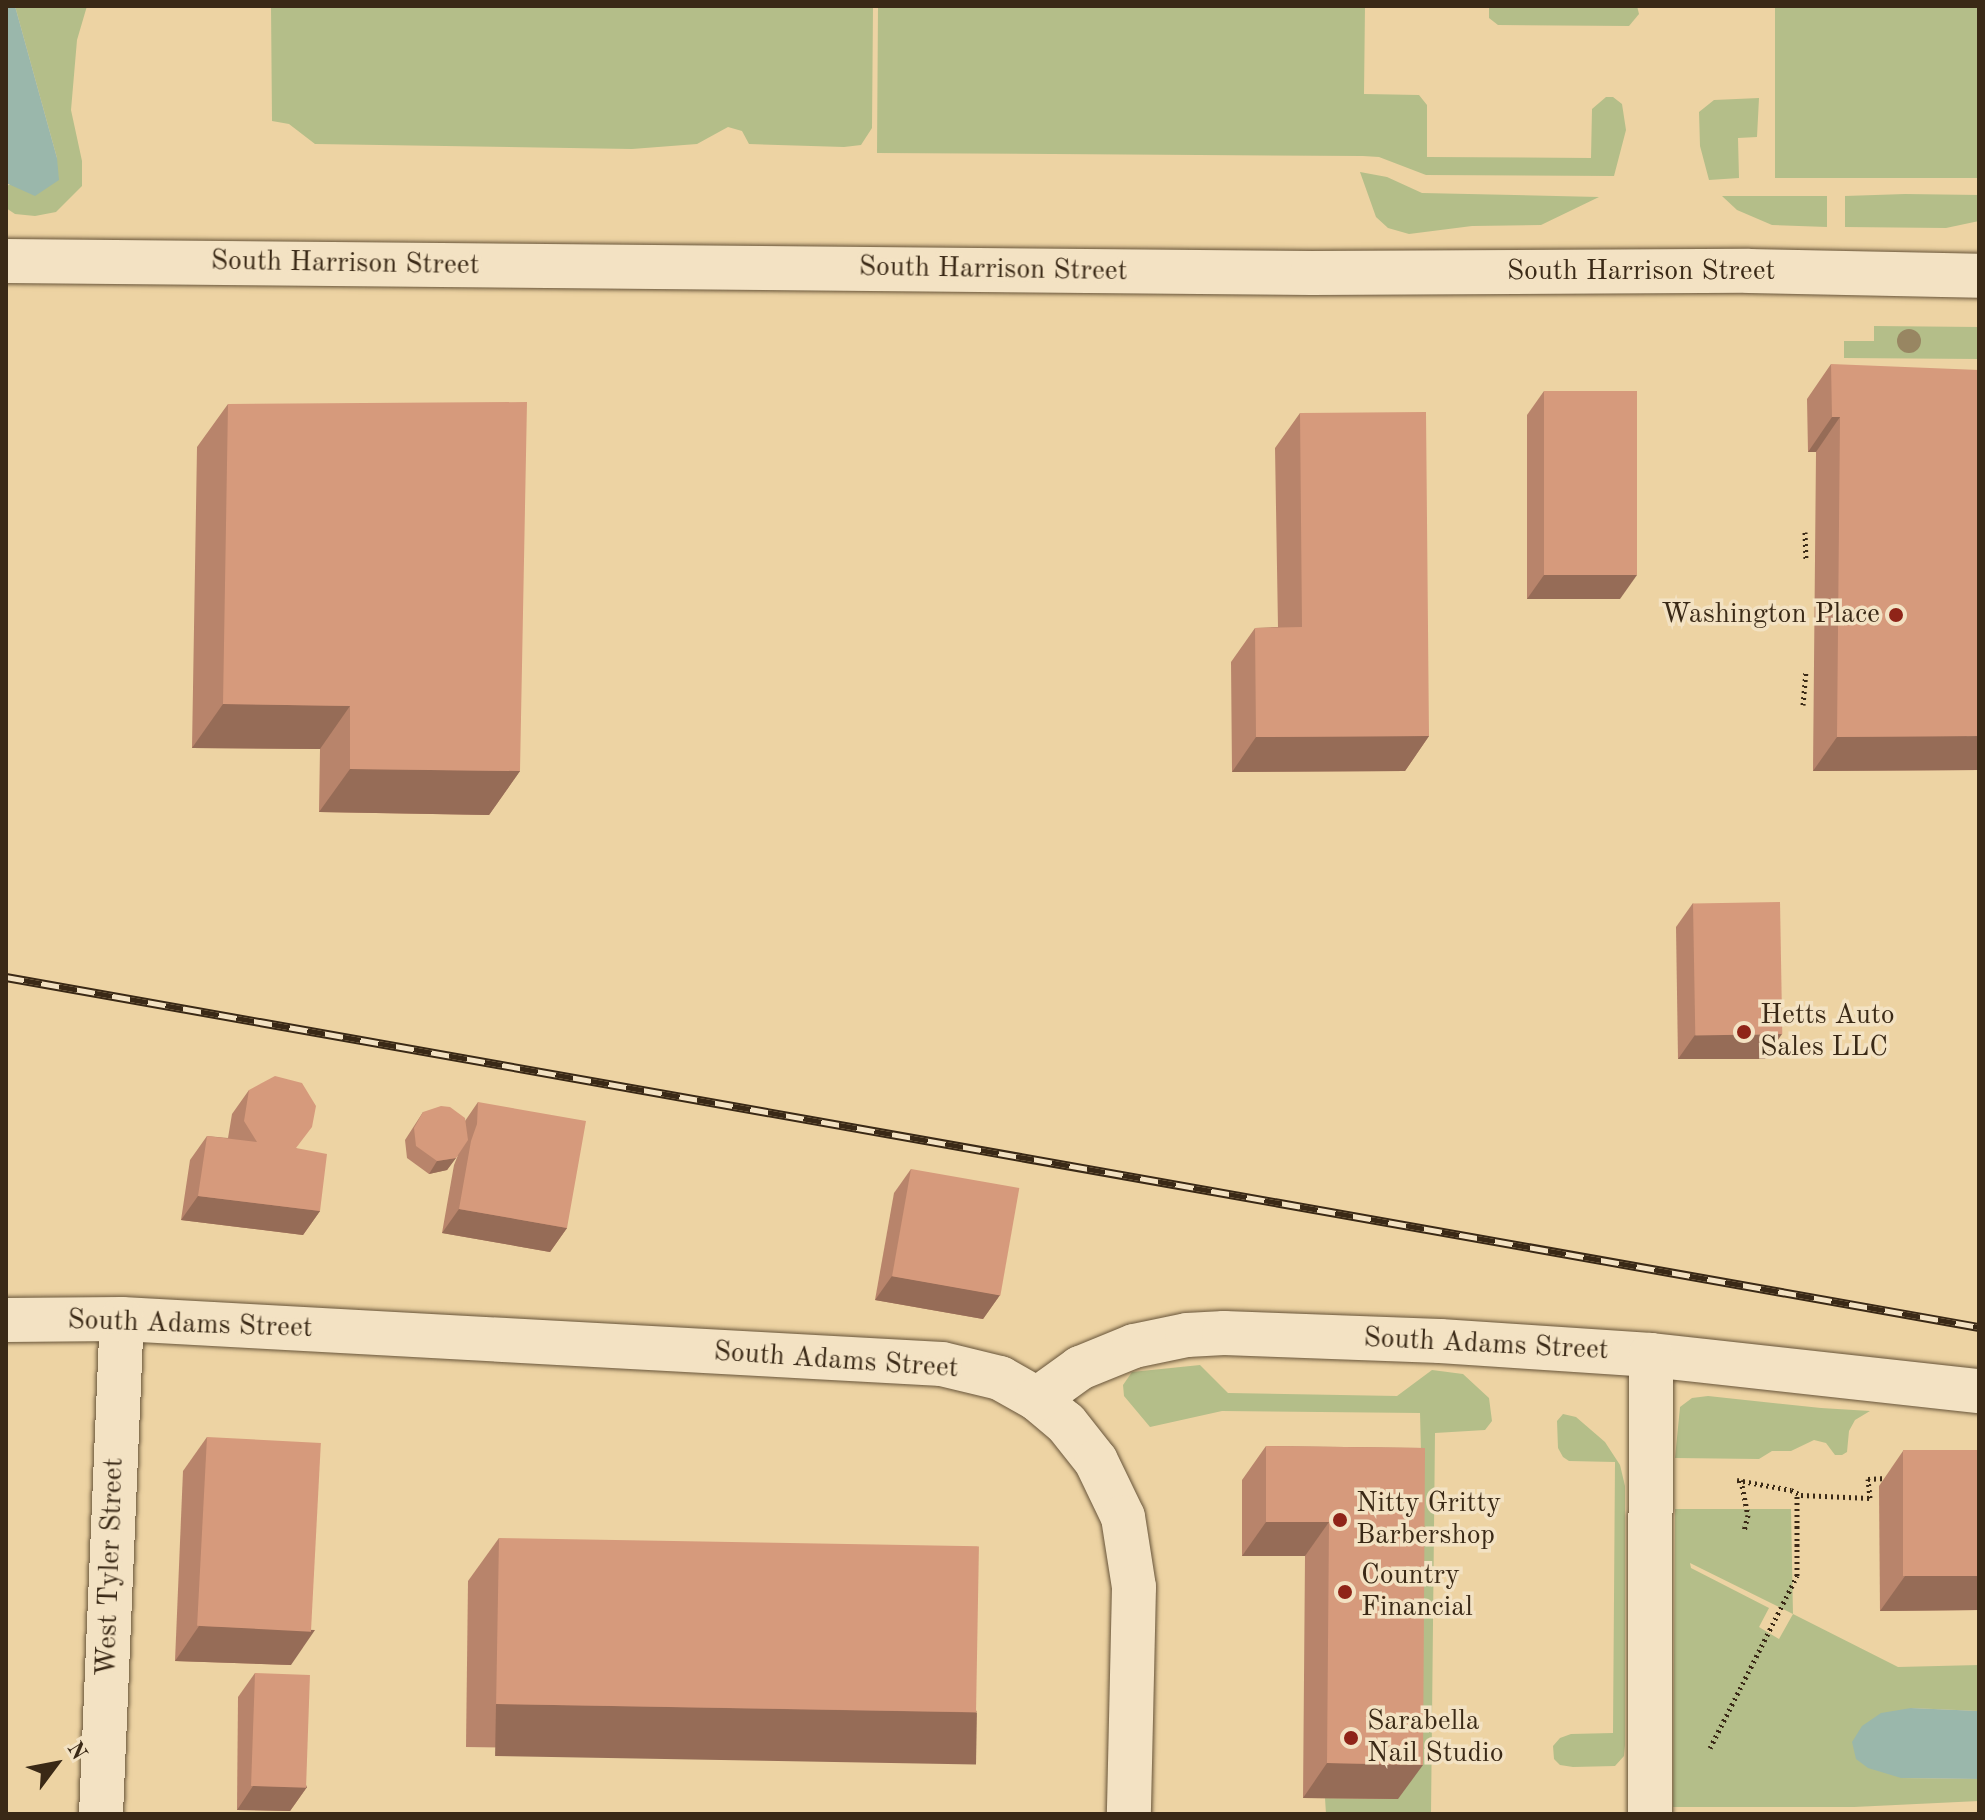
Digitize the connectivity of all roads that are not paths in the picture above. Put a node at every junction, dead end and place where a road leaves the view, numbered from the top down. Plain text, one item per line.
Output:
1 (6, 261) edge
2 (1979, 276) edge
3 (122, 1319) junction
4 (6, 1320) edge
5 (1651, 1355) junction
6 (1979, 1391) edge
7 (1037, 1399) junction
8 (101, 1814) edge
9 (1129, 1814) edge
10 (1650, 1814) edge

1 - 2 street, South Harrison Street
3 - 4 street, South Adams Street
3 - 7 street, South Adams Street
3 - 8 street, West Tyler Street
5 - 6 street, South Adams Street
5 - 7 street, South Adams Street
5 - 10 street
7 - 9 street

